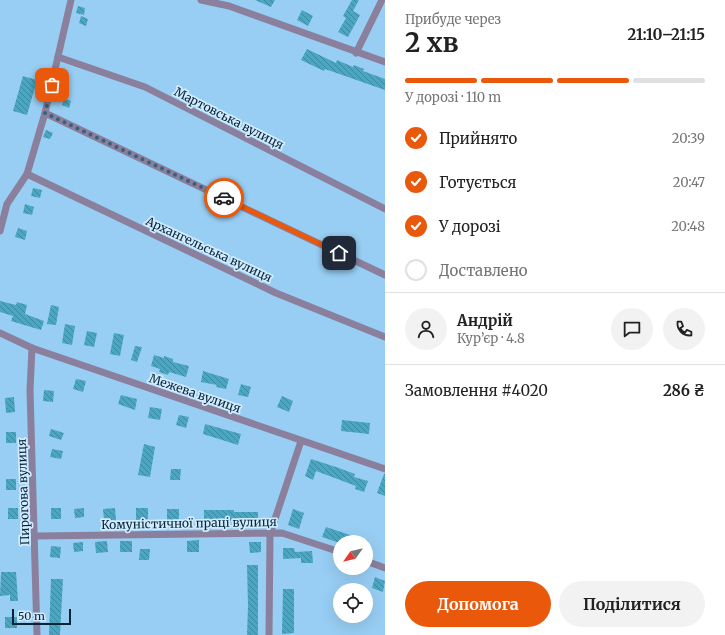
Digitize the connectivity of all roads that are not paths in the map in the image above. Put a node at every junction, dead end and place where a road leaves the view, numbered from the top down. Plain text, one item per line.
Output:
1 (71, 0) edge
2 (201, 0) edge
3 (382, 0) edge
4 (356, 53) junction
5 (58, 57) junction
6 (385, 62) edge
7 (45, 113) junction
8 (27, 174) junction
9 (385, 209) edge
10 (0, 230) edge
11 (385, 275) edge
12 (0, 332) edge
13 (385, 337) edge
14 (32, 348) junction
15 (301, 441) junction
16 (385, 468) edge
17 (270, 534) junction
18 (36, 536) junction
19 (333, 550) edge
20 (373, 564) edge
21 (385, 568) edge
22 (37, 635) edge
23 (269, 635) edge

1 - 5 street
2 - 4 street
3 - 4 street
4 - 6 street
5 - 7 street
5 - 9 street, Мартовська вулиця
7 - 8 street
7 - 11 street
8 - 10 street
8 - 13 street, Архангельська вулиця
12 - 14 street, Межева вулиця
14 - 15 street, Межева вулиця
14 - 18 street, Пирогова вулиця
15 - 16 street, Межева вулиця
15 - 17 street
17 - 18 street, Комуністичної праці вулиця
17 - 19 street, Комуністичної праці вулиця
17 - 23 street
18 - 22 street, Пирогова вулиця
20 - 21 street

